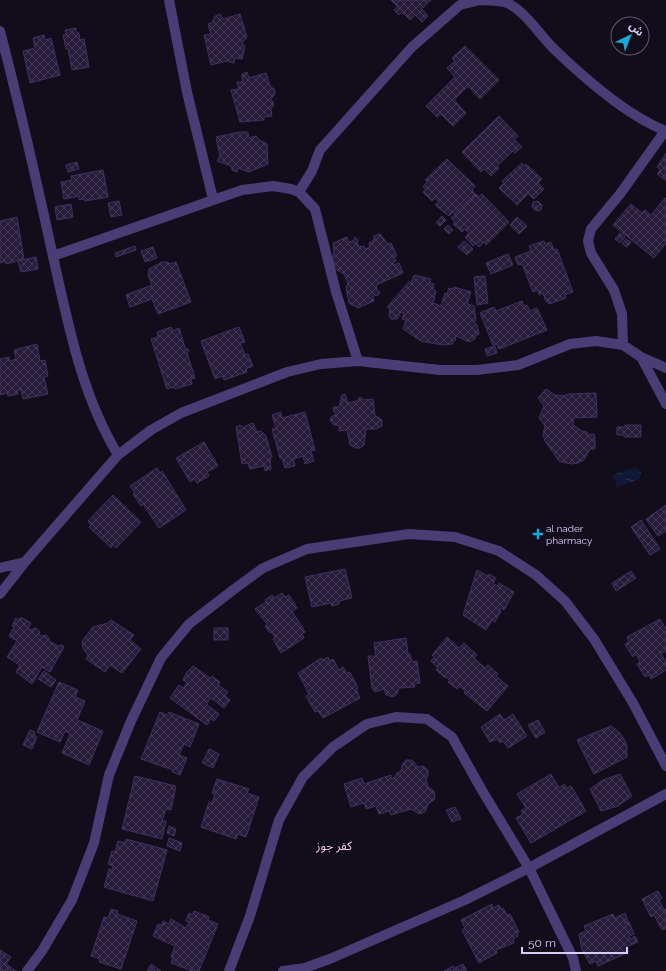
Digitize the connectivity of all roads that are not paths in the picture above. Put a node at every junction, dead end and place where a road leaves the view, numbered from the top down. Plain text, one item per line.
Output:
1 (169, 0) edge
2 (480, 0) edge
3 (0, 31) edge
4 (665, 131) edge
5 (299, 192) junction
6 (213, 199) junction
7 (53, 256) junction
8 (623, 345) junction
9 (642, 357) junction
10 (358, 361) junction
11 (666, 368) edge
12 (666, 404) edge
13 (118, 455) junction
14 (25, 562) junction
15 (0, 568) edge
16 (0, 594) edge
17 (666, 766) edge
18 (666, 794) edge
19 (529, 868) junction
20 (27, 971) edge
21 (229, 971) edge
22 (283, 971) edge
23 (576, 971) edge

1 - 6 street
2 - 4 street
2 - 5 street
3 - 7 street
4 - 8 street
5 - 6 street
5 - 10 street
6 - 7 street
7 - 13 street
8 - 9 street
8 - 10 street
9 - 11 street
9 - 12 street
10 - 13 street
13 - 14 street
14 - 15 street
14 - 16 street
17 - 20 street
18 - 19 street
19 - 21 street
19 - 22 street
19 - 23 street

